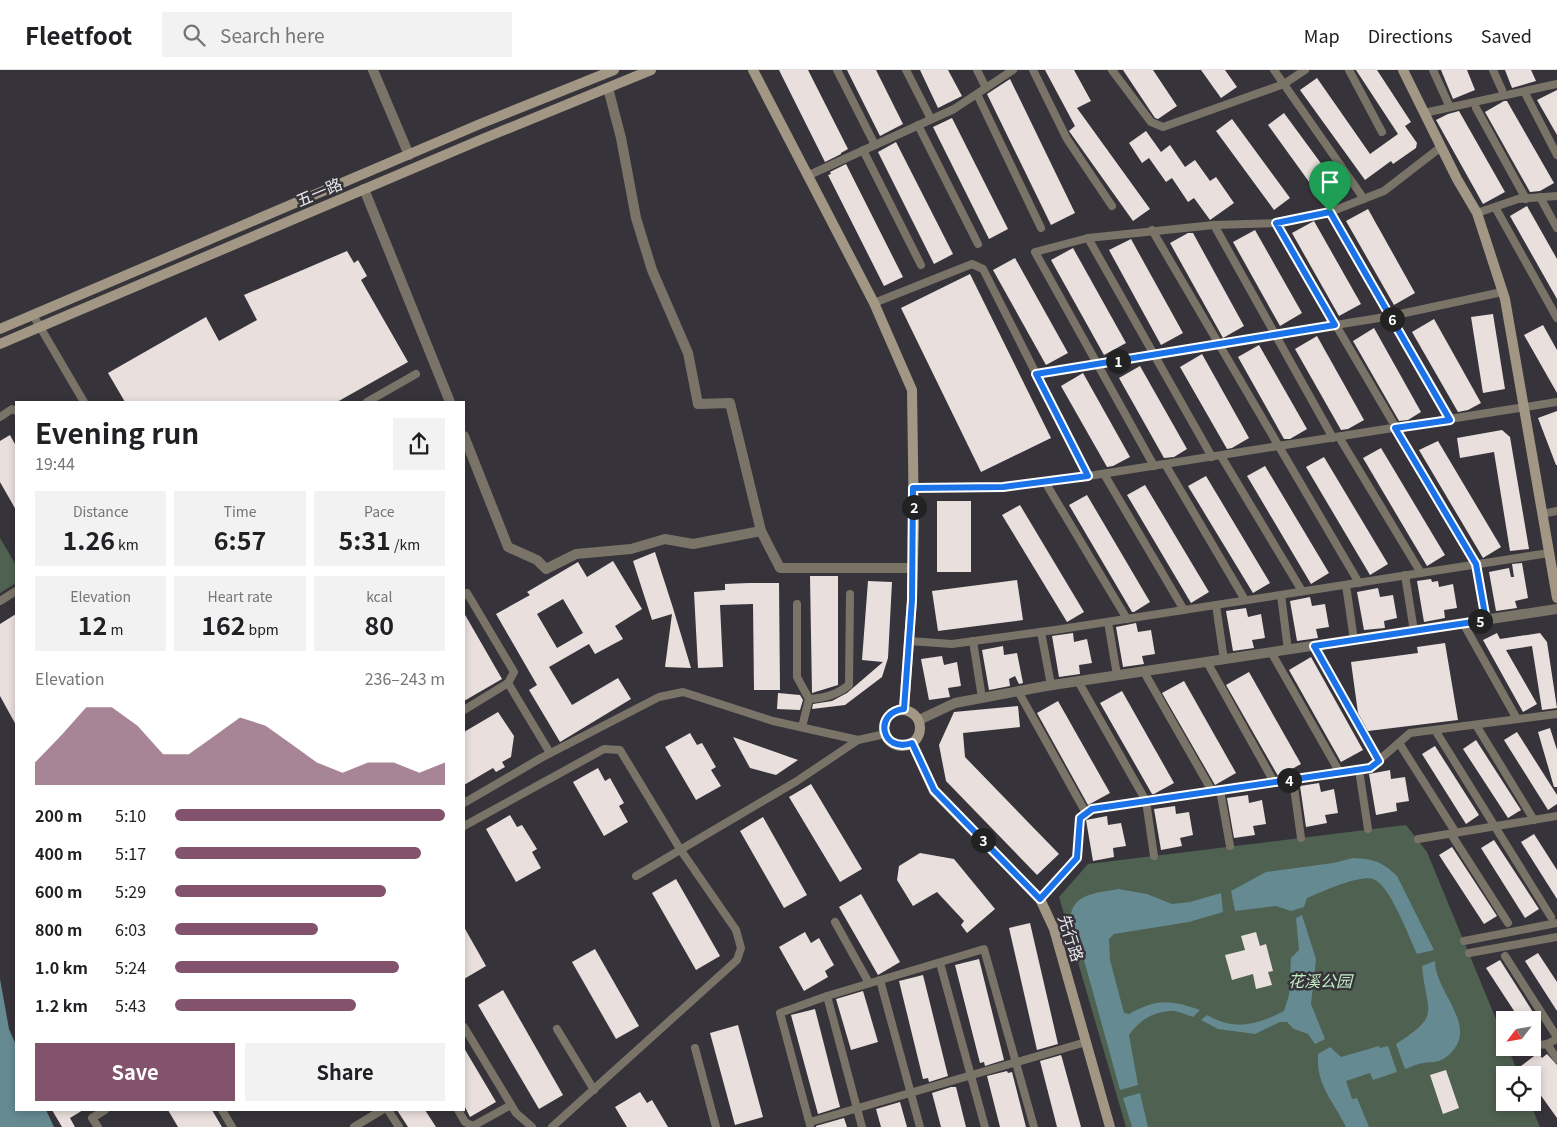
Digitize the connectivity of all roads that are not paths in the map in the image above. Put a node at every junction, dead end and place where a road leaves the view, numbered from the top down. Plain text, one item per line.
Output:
1 (373, 70) edge
2 (614, 70) edge
3 (651, 70) edge
4 (753, 70) edge
5 (837, 70) edge
6 (906, 70) edge
7 (977, 70) edge
8 (1013, 70) edge
9 (1033, 70) edge
10 (1112, 70) edge
11 (1274, 70) edge
12 (1305, 70) edge
13 (1349, 70) edge
14 (1403, 70) edge
15 (1433, 70) edge
16 (1493, 70) edge
17 (1284, 84) junction
18 (1557, 84) edge
19 (608, 88) junction
20 (986, 88) junction
21 (1502, 90) dead end
22 (977, 94) junction
23 (1526, 95) dead end
24 (1448, 103) dead end
25 (1476, 108) dead end
26 (1424, 113) junction
27 (931, 119) junction
28 (918, 126) junction
29 (1382, 132) dead end
30 (875, 145) junction
31 (1441, 147) junction
32 (863, 150) junction
33 (409, 154) junction
34 (1557, 154) edge
35 (807, 176) junction
36 (364, 189) junction
37 (1557, 196) edge
38 (1540, 197) junction
39 (1364, 199) junction
40 (1526, 199) junction
41 (1112, 206) dead end
42 (1495, 207) junction
43 (1330, 212) junction
44 (1477, 213) junction
45 (1276, 223) junction
46 (1214, 225) junction
47 (1041, 228) dead end
48 (1557, 228) edge
49 (1152, 230) junction
50 (1088, 238) junction
51 (978, 244) dead end
52 (922, 265) dead end
53 (1502, 292) junction
54 (874, 303) junction
55 (33, 315) junction
56 (1391, 316) junction
57 (1557, 318) edge
58 (1335, 325) junction
59 (40, 327) junction
60 (0, 329) edge
61 (1274, 335) junction
62 (0, 344) edge
63 (1218, 344) junction
64 (1154, 355) junction
65 (1098, 364) junction
66 (416, 374) dead end
67 (1036, 374) junction
68 (83, 401) edge
69 (368, 401) edge
70 (450, 401) edge
71 (1557, 402) edge
72 (1524, 408) junction
73 (15, 410) edge
74 (0, 417) edge
75 (1450, 420) junction
76 (1395, 428) junction
77 (1336, 437) junction
78 (465, 439) edge
79 (1278, 447) junction
80 (1221, 456) junction
81 (1212, 457) junction
82 (1165, 464) junction
83 (1154, 466) junction
84 (1104, 474) junction
85 (1088, 476) junction
86 (1045, 482) junction
87 (913, 488) junction
88 (1557, 511) edge
89 (1542, 514) junction
90 (761, 532) junction
91 (1549, 553) junction
92 (1476, 564) junction
93 (913, 568) junction
94 (1421, 573) junction
95 (1405, 575) junction
96 (1359, 582) junction
97 (1346, 585) junction
98 (1302, 591) junction
99 (15, 592) edge
100 (465, 594) edge
101 (850, 594) dead end
102 (1281, 595) junction
103 (1557, 598) edge
104 (1245, 600) junction
105 (0, 601) edge
106 (796, 604) dead end
107 (1216, 605) junction
108 (1557, 609) edge
109 (1184, 610) junction
110 (1127, 619) junction
111 (1486, 620) junction
112 (1108, 622) junction
113 (1463, 623) junction
114 (1414, 631) junction
115 (1041, 632) junction
116 (1354, 640) junction
117 (909, 641) junction
118 (973, 641) junction
119 (1314, 646) junction
120 (1288, 650) junction
121 (1271, 652) junction
122 (1224, 660) junction
123 (1207, 662) junction
124 (1144, 672) junction
125 (1117, 676) junction
126 (1078, 681) junction
127 (508, 683) junction
128 (1051, 685) junction
129 (1018, 691) junction
130 (982, 698) junction
131 (809, 699) junction
132 (465, 709) edge
133 (904, 709) junction
134 (1557, 714) edge
135 (1517, 719) junction
136 (919, 720) junction
137 (1476, 725) junction
138 (802, 727) junction
139 (1435, 730) junction
140 (885, 734) junction
141 (858, 740) junction
142 (912, 743) junction
143 (1399, 743) junction
144 (550, 753) junction
145 (1379, 761) junction
146 (1359, 770) junction
147 (1340, 772) junction
148 (1292, 780) junction
149 (1274, 782) junction
150 (1216, 791) junction
151 (1146, 801) junction
152 (465, 802) edge
153 (1086, 813) junction
154 (1557, 816) edge
155 (1534, 820) junction
156 (465, 825) edge
157 (1496, 826) junction
158 (1368, 829) dead end
159 (1454, 833) junction
160 (1301, 838) dead end
161 (1418, 839) dead end
162 (1230, 846) dead end
163 (680, 849) junction
164 (1154, 856) dead end
165 (636, 876) dead end
166 (1040, 899) junction
167 (1554, 920) edge
168 (835, 922) dead end
169 (1508, 923) dead end
170 (1557, 937) edge
171 (1464, 941) dead end
172 (1469, 953) dead end
173 (1505, 956) dead end
174 (940, 962) junction
175 (880, 980) junction
176 (869, 984) junction
177 (827, 996) junction
178 (465, 1029) edge
179 (557, 1029) dead end
180 (1557, 1038) edge
181 (1086, 1042) junction
182 (1547, 1044) junction
183 (1541, 1045) edge
184 (695, 1048) dead end
185 (1557, 1059) edge
186 (1016, 1062) junction
187 (971, 1076) junction
188 (594, 1090) junction
189 (911, 1093) junction
190 (511, 1105) junction
191 (857, 1109) junction
192 (103, 1111) edge
193 (223, 1111) edge
194 (380, 1111) edge
195 (389, 1111) edge
196 (459, 1111) edge
197 (810, 1125) edge
198 (98, 1127) edge
199 (232, 1127) edge
200 (354, 1127) edge
201 (399, 1127) edge
202 (532, 1127) edge
203 (552, 1127) edge
204 (716, 1127) edge
205 (862, 1127) edge
206 (920, 1127) edge
207 (985, 1127) edge
208 (1034, 1127) edge
209 (1110, 1127) edge

1 - 33 street
2 - 33 street, 五一路
3 - 19 street, 五一路
4 - 35 street
5 - 30 lane
6 - 27 lane
7 - 20 lane
8 - 20 lane
9 - 41 lane
10 - 17 lane
11 - 17 lane
12 - 17 lane
13 - 29 lane
14 - 26 street
15 - 24 lane
16 - 21 lane
17 - 39 lane
18 - 26 lane
19 - 36 street, 五一路
19 - 90 street
20 - 22 lane
22 - 27 lane
22 - 47 lane
23 - 34 lane
25 - 40 lane
26 - 31 street
27 - 28 lane
28 - 30 lane
28 - 51 lane
30 - 32 lane
31 - 39 lane
31 - 44 street
32 - 35 lane
32 - 52 lane
33 - 55 street, 五一路
35 - 54 street
36 - 59 street, 五一路
36 - 70 street
37 - 38 lane
38 - 40 lane
38 - 48 lane
39 - 43 lane
40 - 42 lane
42 - 44 lane
42 - 57 lane
43 - 45 lane
43 - 56 lane
44 - 53 street
45 - 46 lane
45 - 58 lane
46 - 49 lane
46 - 61 lane
49 - 50 lane
49 - 63 lane
50 - 64 lane
50 - 65 lane
53 - 56 lane
53 - 72 street
54 - 67 lane
54 - 87 street
55 - 59 lane
55 - 60 street, 五一路
56 - 58 lane
56 - 75 lane
58 - 61 lane
58 - 76 lane
59 - 62 street, 五一路
59 - 68 lane
61 - 63 lane
61 - 77 lane
63 - 64 lane
63 - 79 lane
64 - 65 lane
64 - 81 lane
65 - 67 lane
65 - 83 lane
66 - 69 lane
67 - 85 lane
71 - 72 lane
72 - 75 lane
72 - 89 street
73 - 74 lane
75 - 76 lane
76 - 77 lane
76 - 92 lane
77 - 79 lane
77 - 94 lane
78 - 90 street
79 - 80 lane
79 - 96 lane
80 - 81 lane
80 - 98 lane
81 - 82 lane
82 - 83 lane
82 - 104 lane
83 - 84 lane
84 - 85 lane
84 - 109 lane
85 - 86 lane
86 - 87 lane
86 - 110 lane
87 - 93 street
88 - 89 lane
89 - 91 street
90 - 93 street
91 - 92 lane
91 - 103 street
92 - 94 lane
92 - 111 lane
93 - 117 street
94 - 95 lane
95 - 96 lane
95 - 114 lane
96 - 97 lane
97 - 98 lane
97 - 116 lane
98 - 102 lane
99 - 105 lane
100 - 127 lane
101 - 131 lane
102 - 104 lane
102 - 120 lane
104 - 107 lane
106 - 131 lane
107 - 109 lane
107 - 122 lane
108 - 111 street
109 - 110 lane
110 - 112 lane
111 - 113 street
112 - 115 lane
112 - 125 lane
113 - 114 street
113 - 135 lane
114 - 116 street
115 - 118 lane
115 - 128 lane
116 - 119 street
117 - 118 lane
117 - 133 street
118 - 130 lane
119 - 120 street
119 - 145 lane
120 - 121 street
121 - 122 street
121 - 147 lane
122 - 123 street
123 - 124 street
123 - 149 lane
124 - 125 street
124 - 150 lane
125 - 126 street
126 - 128 street
126 - 151 lane
127 - 132 lane
127 - 144 lane
128 - 129 street
129 - 130 street
129 - 153 lane
130 - 136 street
131 - 138 lane
133 - 136 street
133 - 140 street
134 - 135 lane
135 - 137 lane
136 - 142 street
137 - 139 lane
137 - 155 lane
138 - 141 lane
138 - 144 lane
139 - 143 lane
139 - 157 lane
140 - 141 lane
140 - 142 street
141 - 163 lane
142 - 166 street, 先行路
143 - 145 lane
143 - 159 lane
144 - 152 lane
145 - 146 lane
146 - 147 lane
146 - 158 lane
147 - 148 lane
148 - 149 lane
148 - 160 lane
149 - 150 lane
150 - 151 lane
150 - 162 lane
151 - 153 lane
151 - 164 lane
153 - 166 lane
154 - 155 lane
155 - 157 lane
156 - 163 lane
157 - 159 lane
157 - 167 lane
159 - 161 lane
159 - 169 lane
163 - 165 lane
163 - 188 lane
166 - 181 street, 先行路
167 - 171 lane
168 - 176 lane
170 - 172 lane
173 - 180 lane
174 - 175 lane
174 - 186 lane
174 - 187 lane
175 - 176 lane
175 - 189 lane
176 - 177 lane
177 - 191 lane
177 - 197 lane
178 - 190 lane
179 - 188 lane
180 - 182 lane
181 - 186 lane
181 - 209 street, 先行路
182 - 183 lane
182 - 185 lane
184 - 204 lane
186 - 187 lane
186 - 208 lane
187 - 189 lane
187 - 207 lane
188 - 203 lane
189 - 191 lane
189 - 206 lane
190 - 196 lane
190 - 202 lane
191 - 197 lane
191 - 205 lane
192 - 198 lane
193 - 199 lane
194 - 200 lane
195 - 201 lane

